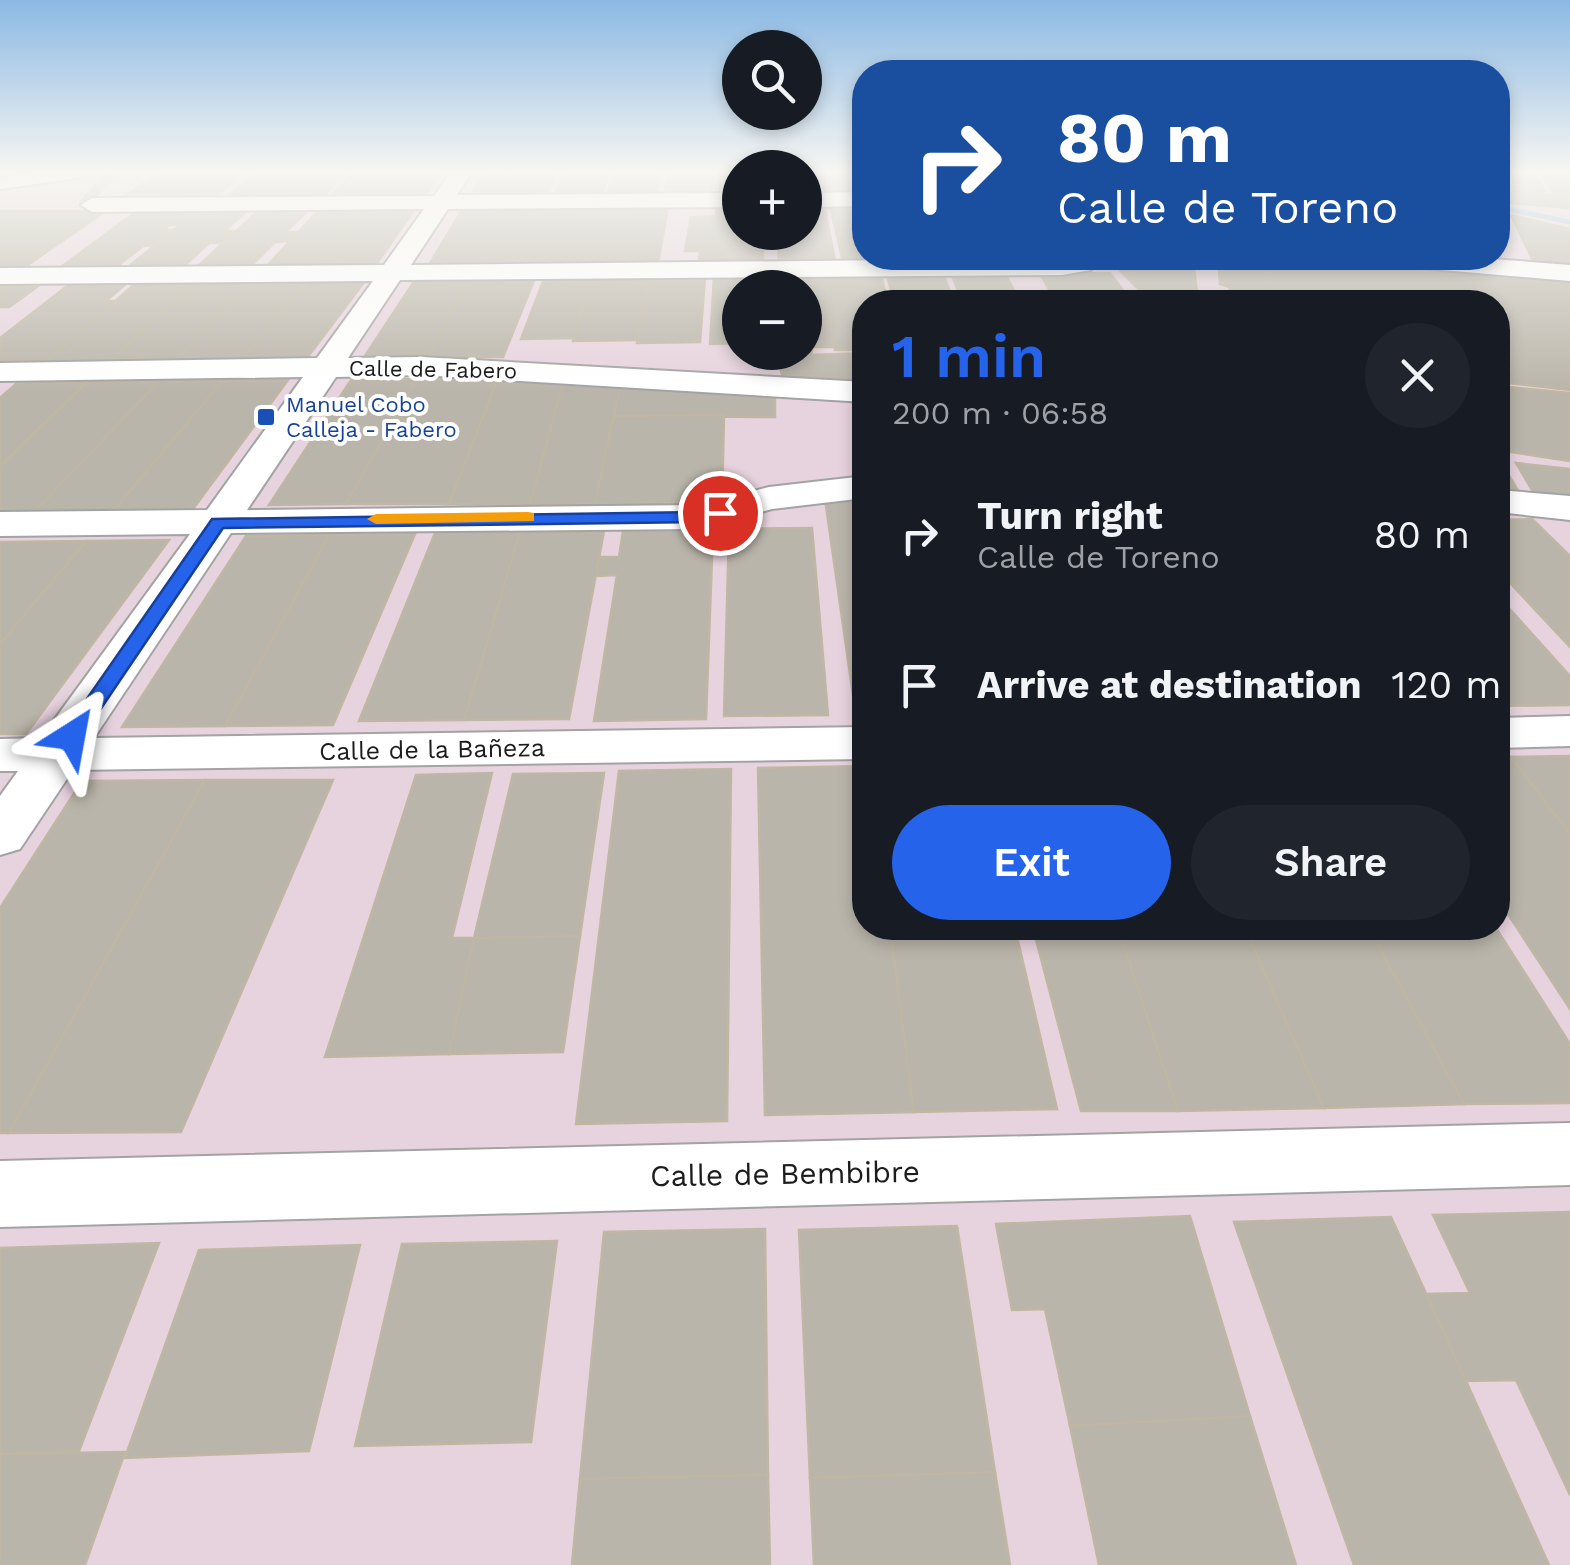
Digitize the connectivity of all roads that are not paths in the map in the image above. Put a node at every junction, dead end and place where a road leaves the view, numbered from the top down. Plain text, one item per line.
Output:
1 (411, 245) edge
2 (74, 246) dead end
3 (1510, 268) edge
4 (852, 269) edge
5 (392, 272) junction
6 (1570, 273) edge
7 (0, 276) edge
8 (30, 276) junction
9 (328, 368) junction
10 (0, 372) edge
11 (852, 391) edge
12 (852, 479) edge
13 (1510, 503) edge
14 (1570, 508) edge
15 (218, 523) junction
16 (0, 524) edge
17 (1570, 731) edge
18 (1510, 733) edge
19 (852, 743) edge
20 (60, 754) junction
21 (0, 755) edge
22 (0, 836) edge
23 (1570, 1154) edge
24 (0, 1194) edge

1 - 5 street
2 - 8 street
3 - 6 street
4 - 5 street
5 - 8 street
5 - 9 street
7 - 8 street
9 - 10 street, Calle de Fabero
9 - 11 street, Calle de Fabero
9 - 15 street
12 - 15 street
13 - 14 street
15 - 16 street
15 - 20 street
17 - 18 street
19 - 20 street, Calle de la Bañeza
20 - 21 street, Calle de la Bañeza
20 - 22 street
23 - 24 street, Calle de Bembibre

